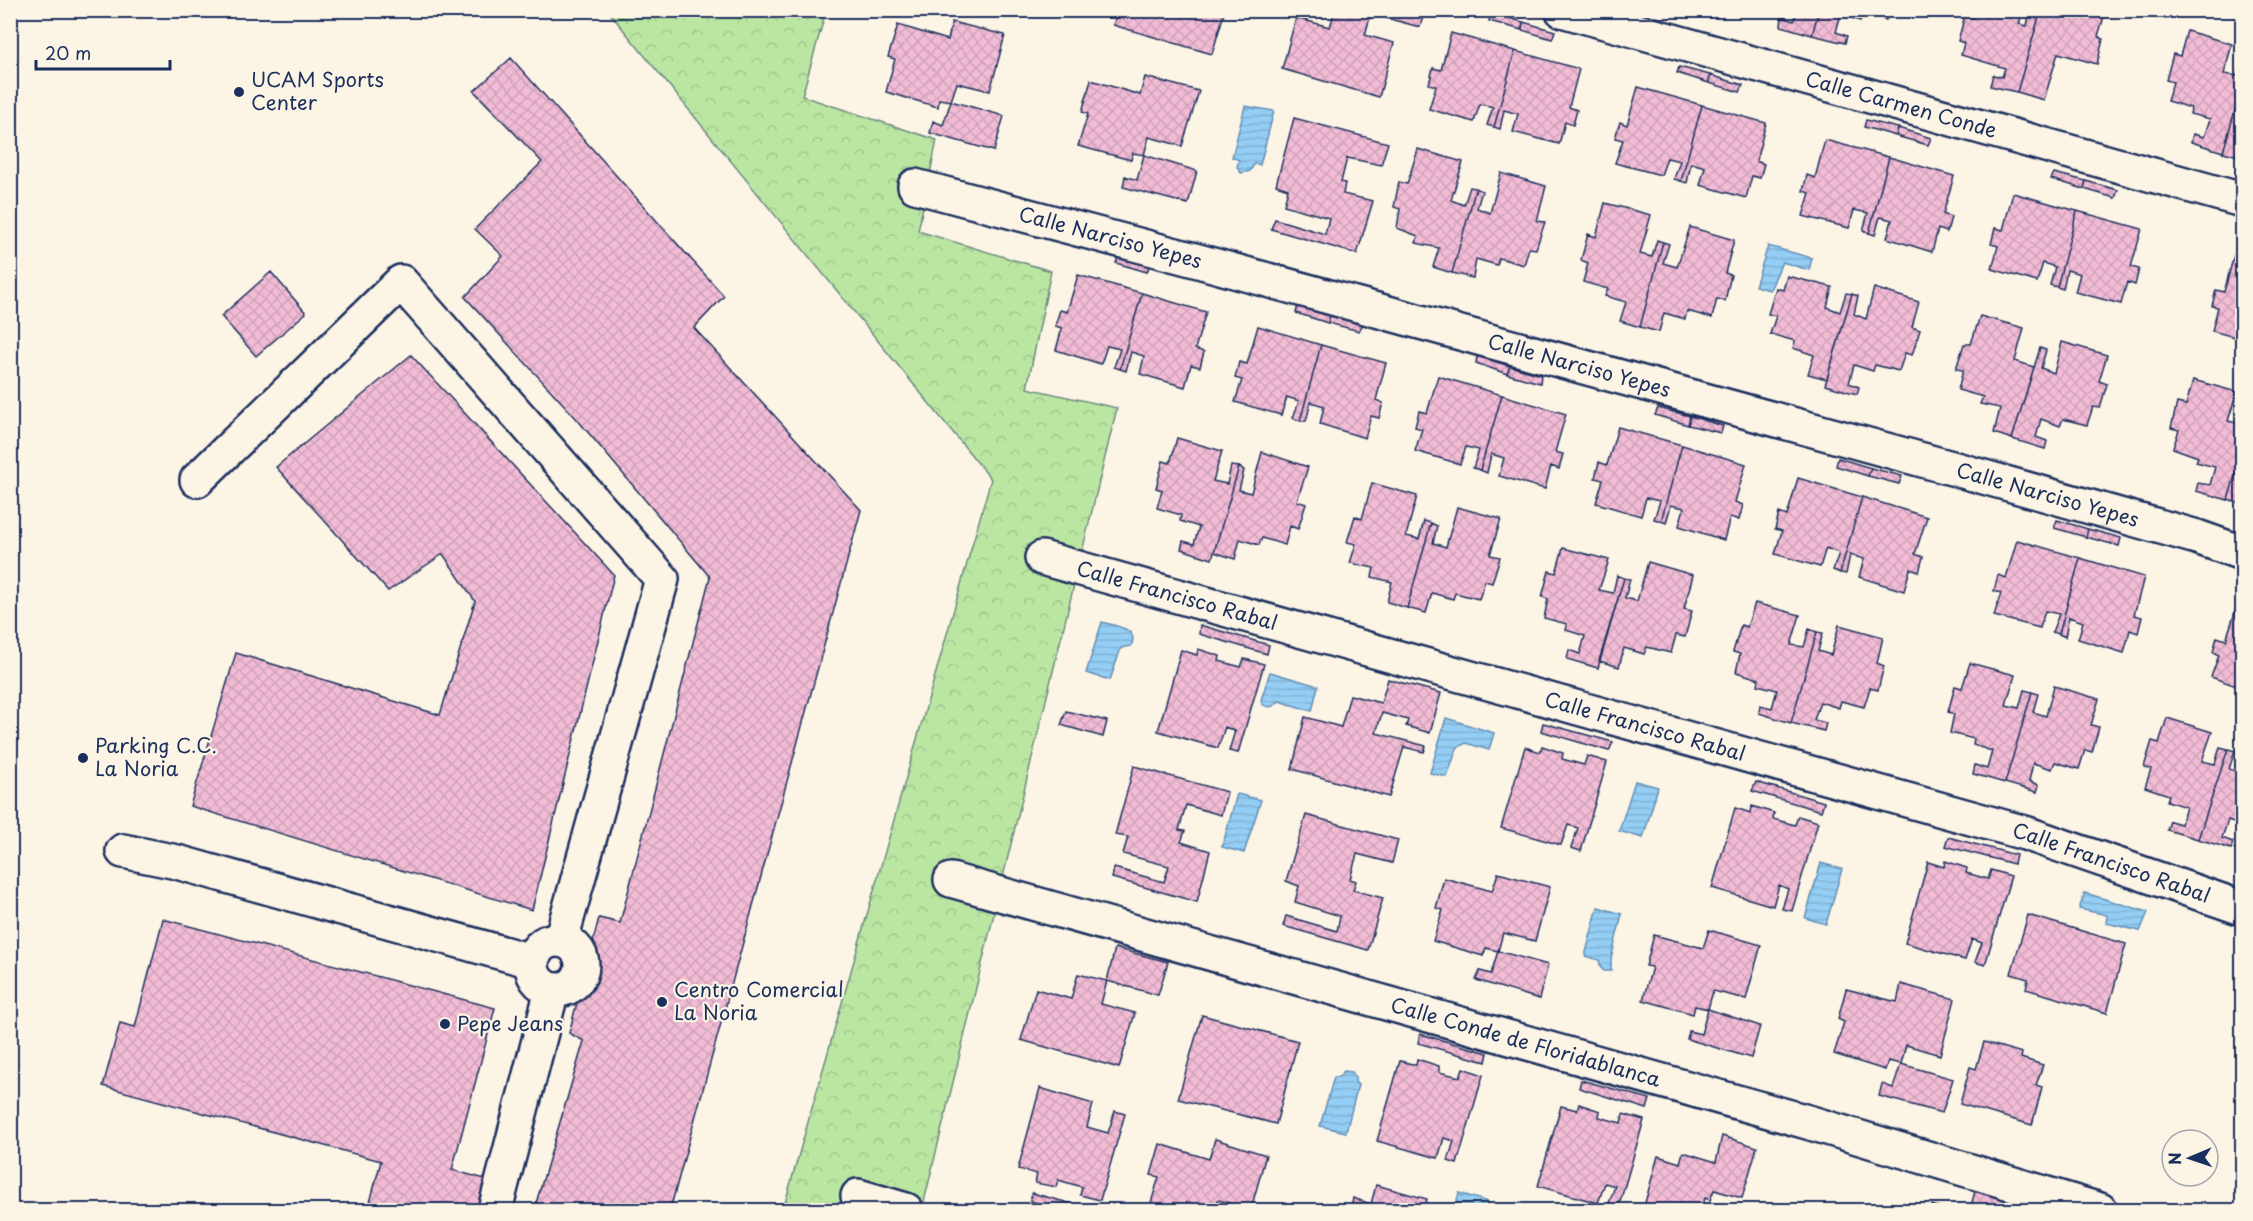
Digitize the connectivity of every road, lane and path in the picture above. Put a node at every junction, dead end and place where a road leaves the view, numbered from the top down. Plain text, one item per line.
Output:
1 (1562, 10) edge
2 (915, 186) dead end
3 (2242, 200) edge
4 (197, 480) dead end
5 (2242, 553) edge
6 (1042, 558) dead end
7 (123, 851) dead end
8 (951, 880) dead end
9 (2242, 908) edge
10 (561, 940) junction
11 (531, 961) junction
12 (552, 990) junction
13 (858, 1196) dead end
14 (495, 1210) edge
15 (906, 1210) edge
16 (2100, 1210) edge

1 - 3 street, Calle Carmen Conde
2 - 5 street, Calle Narciso Yepes
4 - 10 street
6 - 9 street, Calle Francisco Rabal
7 - 11 street
8 - 16 street, Calle Conde de Floridablanca
10 - 11 street
10 - 12 street
11 - 12 street
12 - 14 street
13 - 15 street

